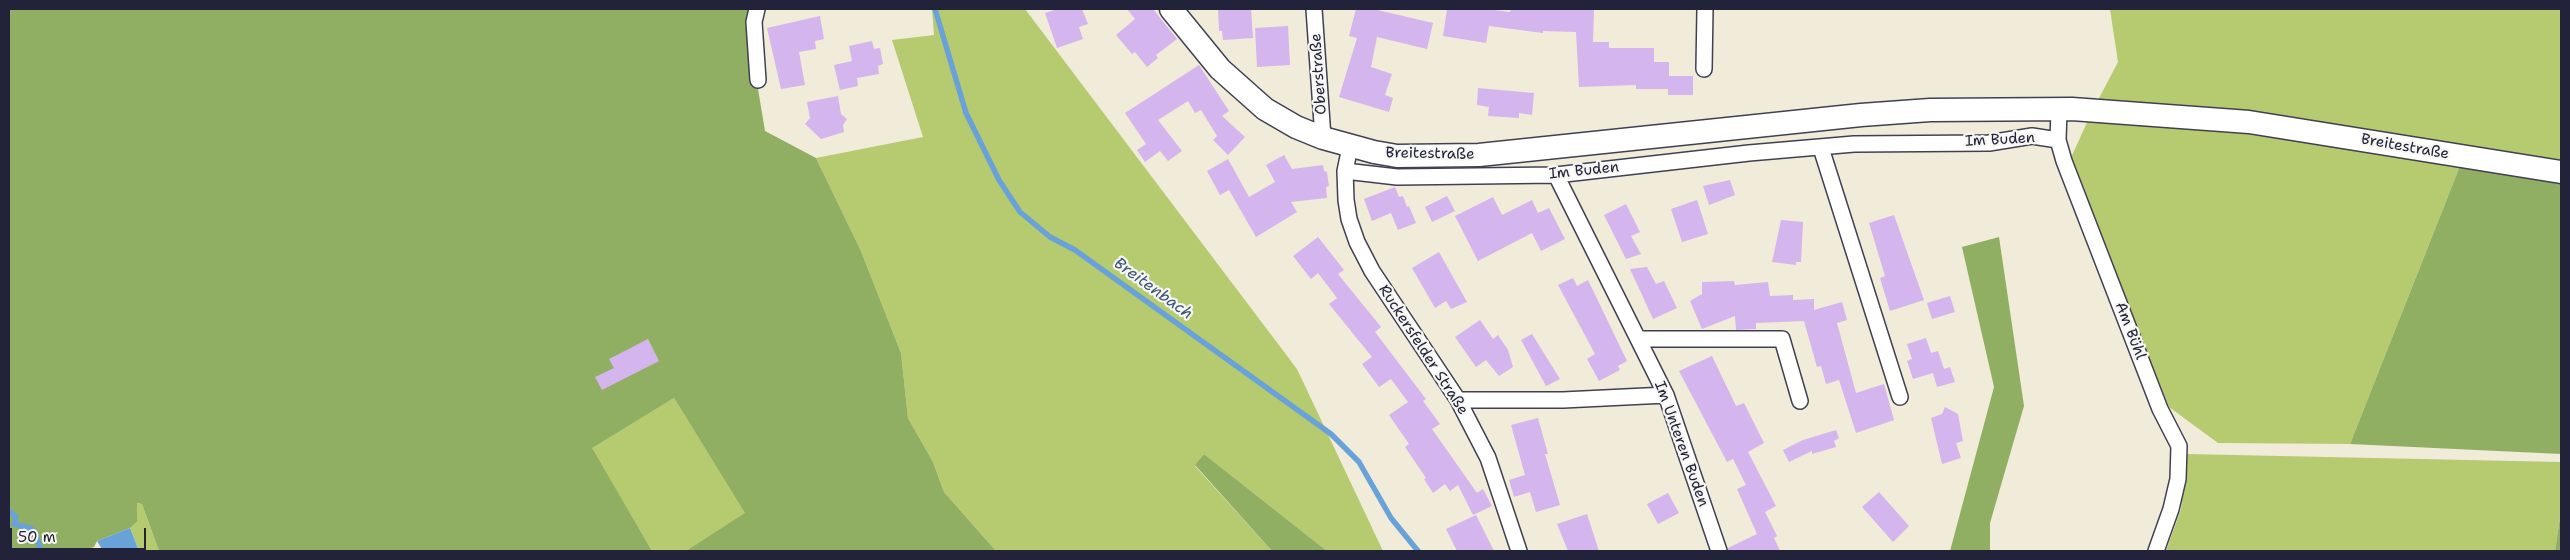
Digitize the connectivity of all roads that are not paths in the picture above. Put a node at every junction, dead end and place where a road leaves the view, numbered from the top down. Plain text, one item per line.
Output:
1 (757, 9) edge
2 (1172, 9) edge
3 (1314, 9) edge
4 (1705, 9) edge
5 (1704, 69) dead end
6 (758, 80) dead end
7 (2059, 110) junction
8 (1323, 138) junction
9 (2058, 140) junction
10 (1350, 147) junction
11 (1822, 148) junction
12 (1345, 171) junction
13 (2561, 172) edge
14 (1556, 175) junction
15 (1639, 339) junction
16 (1666, 395) junction
17 (1900, 397) dead end
18 (1458, 400) junction
19 (1800, 401) dead end
20 (1519, 551) edge
21 (1719, 551) edge
22 (2156, 551) edge

1 - 6 street
2 - 8 street, Breitestraße
3 - 8 street, Oberstraße
4 - 5 street
7 - 9 street, Am Bühl
7 - 10 street, Breitestraße
7 - 13 street, Breitestraße
8 - 10 street, Breitestraße
9 - 11 street, Im Buden
9 - 22 street, Am Bühl
10 - 12 street, Ruckersfelder Straße
11 - 14 street, Im Buden
11 - 17 street
12 - 14 street, Im Buden
12 - 18 street, Ruckersfelder Straße
14 - 15 street, Im Unteren Buden
15 - 16 street, Im Unteren Buden
15 - 19 street
16 - 18 street
16 - 21 street, Im Unteren Buden
18 - 20 street, Ruckersfelder Straße

